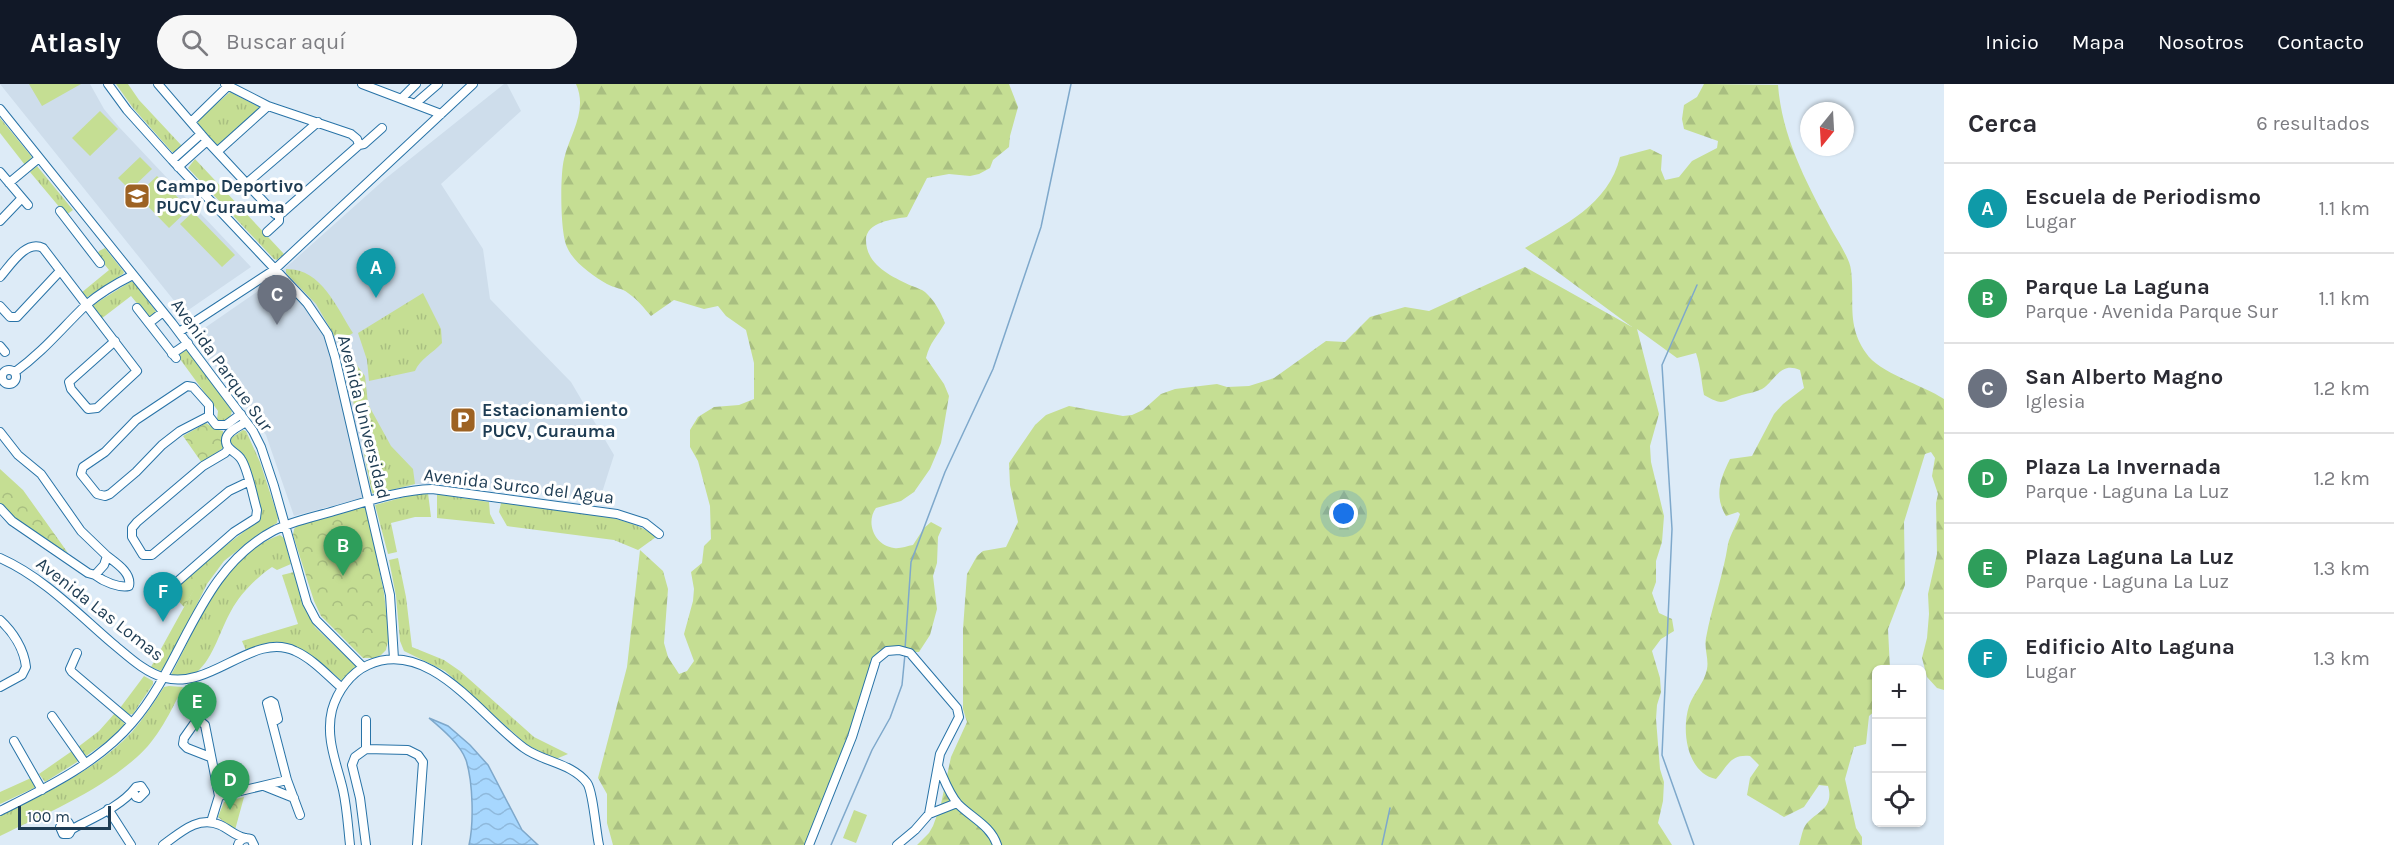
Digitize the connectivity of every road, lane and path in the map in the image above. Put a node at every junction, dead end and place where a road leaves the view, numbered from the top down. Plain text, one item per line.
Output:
1 (108, 84) edge
2 (158, 84) edge
3 (362, 84) edge
4 (416, 84) edge
5 (438, 84) edge
6 (473, 84) edge
7 (226, 85) edge
8 (402, 98) junction
9 (416, 103) junction
10 (268, 106) junction
11 (0, 109) edge
12 (441, 114) junction
13 (191, 122) junction
14 (318, 122) junction
15 (382, 128) dead end
16 (201, 134) junction
17 (207, 141) junction
18 (359, 145) junction
19 (218, 151) junction
20 (39, 158) junction
21 (175, 164) junction
22 (0, 172) edge
23 (9, 183) junction
24 (247, 183) junction
25 (80, 209) junction
26 (60, 211) dead end
27 (279, 213) junction
28 (66, 219) junction
29 (0, 221) edge
30 (267, 232) dead end
31 (106, 242) junction
32 (92, 252) junction
33 (100, 262) dead end
34 (274, 270) junction
35 (60, 271) junction
36 (133, 275) junction
37 (0, 277) edge
38 (87, 304) junction
39 (0, 306) edge
40 (137, 308) dead end
41 (163, 312) junction
42 (149, 323) junction
43 (179, 332) junction
44 (115, 341) junction
45 (188, 344) junction
46 (15, 372) dead end
47 (209, 416) junction
48 (244, 418) junction
49 (0, 432) edge
50 (229, 448) junction
51 (248, 482) junction
52 (368, 501) junction
53 (0, 508) edge
54 (10, 519) junction
55 (0, 523) edge
56 (285, 527) junction
57 (659, 534) dead end
58 (107, 556) junction
59 (0, 558) edge
60 (95, 575) junction
61 (178, 581) dead end
62 (0, 620) edge
63 (394, 643) junction
64 (77, 653) dead end
65 (394, 659) junction
66 (380, 661) junction
67 (410, 662) junction
68 (363, 668) junction
69 (163, 678) junction
70 (0, 687) edge
71 (342, 688) junction
72 (52, 716) dead end
73 (366, 720) dead end
74 (273, 722) dead end
75 (132, 723) junction
76 (14, 741) dead end
77 (366, 749) junction
78 (210, 757) dead end
79 (85, 763) junction
80 (938, 766) junction
81 (287, 780) junction
82 (263, 786) junction
83 (42, 790) junction
84 (133, 791) dead end
85 (219, 796) junction
86 (294, 798) junction
87 (957, 803) junction
88 (108, 809) junction
89 (0, 811) edge
90 (928, 814) junction
91 (300, 815) dead end
92 (211, 822) junction
93 (221, 825) junction
94 (72, 829) dead end
95 (253, 842) edge
96 (131, 845) edge
97 (164, 845) edge
98 (238, 845) edge
99 (350, 845) edge
100 (366, 845) edge
101 (417, 845) edge
102 (599, 845) edge
103 (809, 845) edge
104 (897, 845) edge
105 (997, 845) edge

1 - 21 street, Avenida Universidad
2 - 13 street
3 - 8 street
4 - 8 street
5 - 9 street
6 - 12 street
7 - 10 street
7 - 13 street
8 - 9 street
9 - 12 street
10 - 14 street
10 - 19 street
11 - 20 street, Avenida Parque Sur
12 - 34 street
13 - 16 street
14 - 18 street
14 - 24 street
15 - 18 street
16 - 17 street
16 - 21 street
17 - 19 street
17 - 21 street
18 - 27 street
19 - 24 street
20 - 23 street
20 - 25 street, Avenida Parque Sur
21 - 34 street, Avenida Universidad
22 - 23 street
23 - 29 street
24 - 27 street
25 - 28 street
25 - 31 street, Avenida Parque Sur
26 - 28 street
27 - 30 street
28 - 32 street
31 - 32 street
31 - 36 street, Avenida Parque Sur
32 - 33 street
34 - 43 street
34 - 52 street, Avenida Universidad
35 - 37 street
35 - 38 street
35 - 39 street
36 - 38 street
36 - 41 street, Avenida Parque Sur
38 - 44 street
38 - 46 street
40 - 42 street
41 - 42 street
41 - 43 street, Avenida Parque Sur
42 - 45 street
43 - 45 street, Avenida Parque Sur
44 - 44 street
45 - 48 street, Avenida Parque Sur
47 - 47 street
47 - 48 street
48 - 50 street
48 - 56 street, Avenida Parque Sur
49 - 58 street
50 - 51 street
50 - 51 street
51 - 61 street
52 - 56 street, Avenida Surco del Agua
52 - 57 street, Avenida Surco del Agua
52 - 63 street, Avenida Universidad
53 - 54 street
54 - 55 street
54 - 60 street
56 - 68 street, Avenida Parque Sur
56 - 69 street, Avenida Surco del Agua
58 - 60 street
58 - 60 street
59 - 69 street, Avenida Las Lomas
62 - 70 street
63 - 65 street, Avenida Universidad
63 - 66 street
63 - 67 street
64 - 75 street
65 - 66 street
65 - 67 street
66 - 68 street
67 - 102 street
68 - 71 street
69 - 71 street, Avenida Las Lomas
69 - 75 street, Avenida Surco del Agua
71 - 99 street
72 - 79 street
73 - 77 street
74 - 81 street
75 - 79 street, Avenida Surco del Agua
76 - 83 street
77 - 100 street
77 - 101 street
78 - 85 street
79 - 83 street, Avenida Surco del Agua
80 - 87 street
80 - 90 street
80 - 103 street
81 - 82 street
81 - 86 street
82 - 85 street
82 - 86 street
83 - 89 street, Avenida Surco del Agua
84 - 88 street
85 - 92 street
86 - 91 street
87 - 90 street
87 - 105 street
88 - 94 street
88 - 96 street
90 - 104 street
92 - 93 street
92 - 97 street
93 - 95 street
93 - 98 street
95 - 98 street

